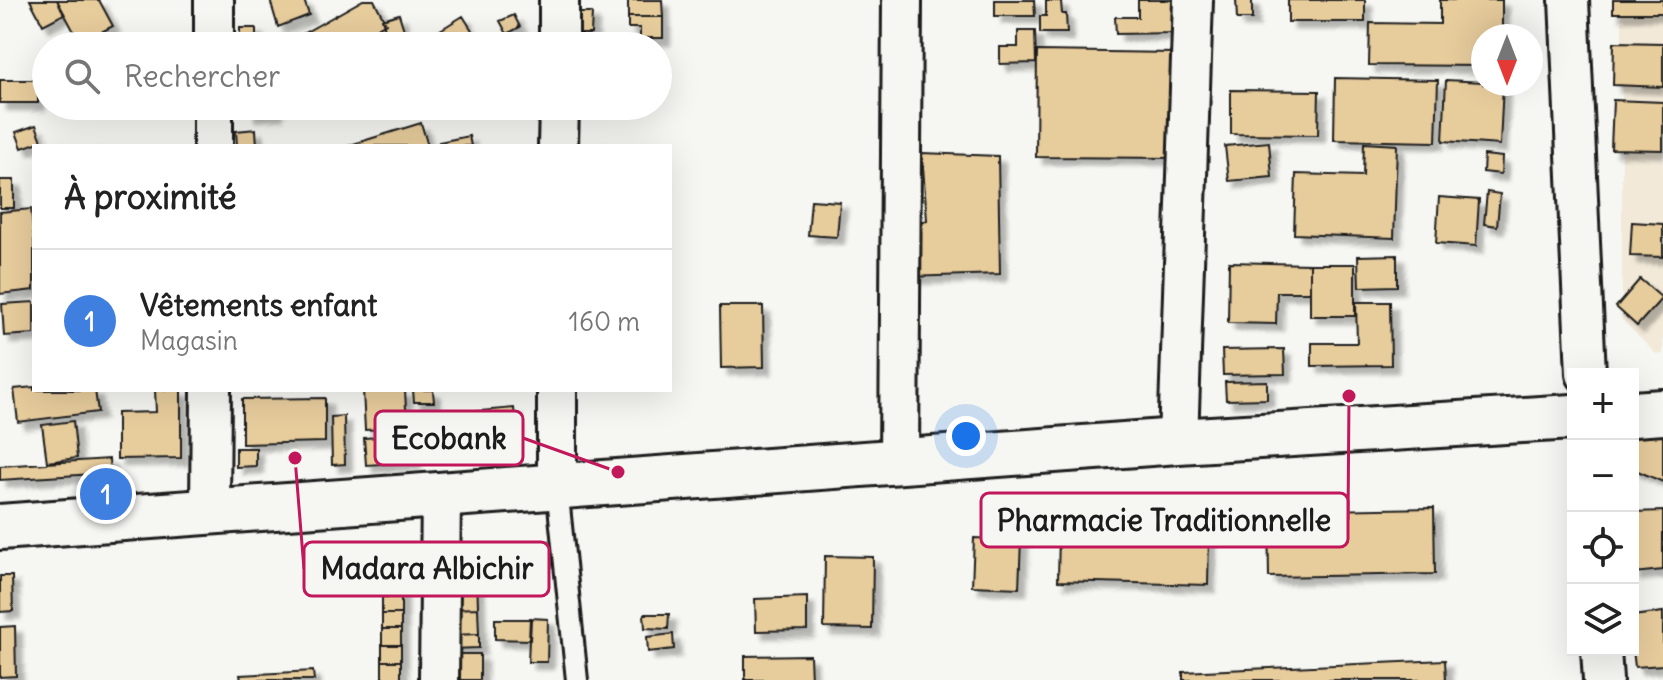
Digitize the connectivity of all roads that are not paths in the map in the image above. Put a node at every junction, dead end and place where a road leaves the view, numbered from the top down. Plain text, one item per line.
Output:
1 (214, 0) edge
2 (559, 0) edge
3 (902, 0) edge
4 (1193, 0) edge
5 (1569, 0) edge
6 (214, 32) edge
7 (559, 32) edge
8 (213, 120) edge
9 (559, 120) edge
10 (213, 144) edge
11 (558, 144) edge
12 (1586, 368) edge
13 (211, 392) edge
14 (557, 392) edge
15 (1663, 412) edge
16 (1639, 414) edge
17 (1567, 417) edge
18 (1178, 441) junction
19 (899, 462) junction
20 (557, 487) junction
21 (441, 494) junction
22 (210, 511) junction
23 (0, 527) edge
24 (1601, 656) edge
25 (439, 680) edge
26 (577, 680) edge
27 (1603, 680) edge

1 - 6 street
2 - 7 street
3 - 19 street
4 - 18 street
5 - 12 street
8 - 10 street
9 - 11 street
13 - 22 street
14 - 20 street
15 - 16 street
17 - 18 street
18 - 19 street
19 - 20 street
20 - 21 street
20 - 26 lane
21 - 22 street
21 - 25 street
22 - 23 street
24 - 27 street

